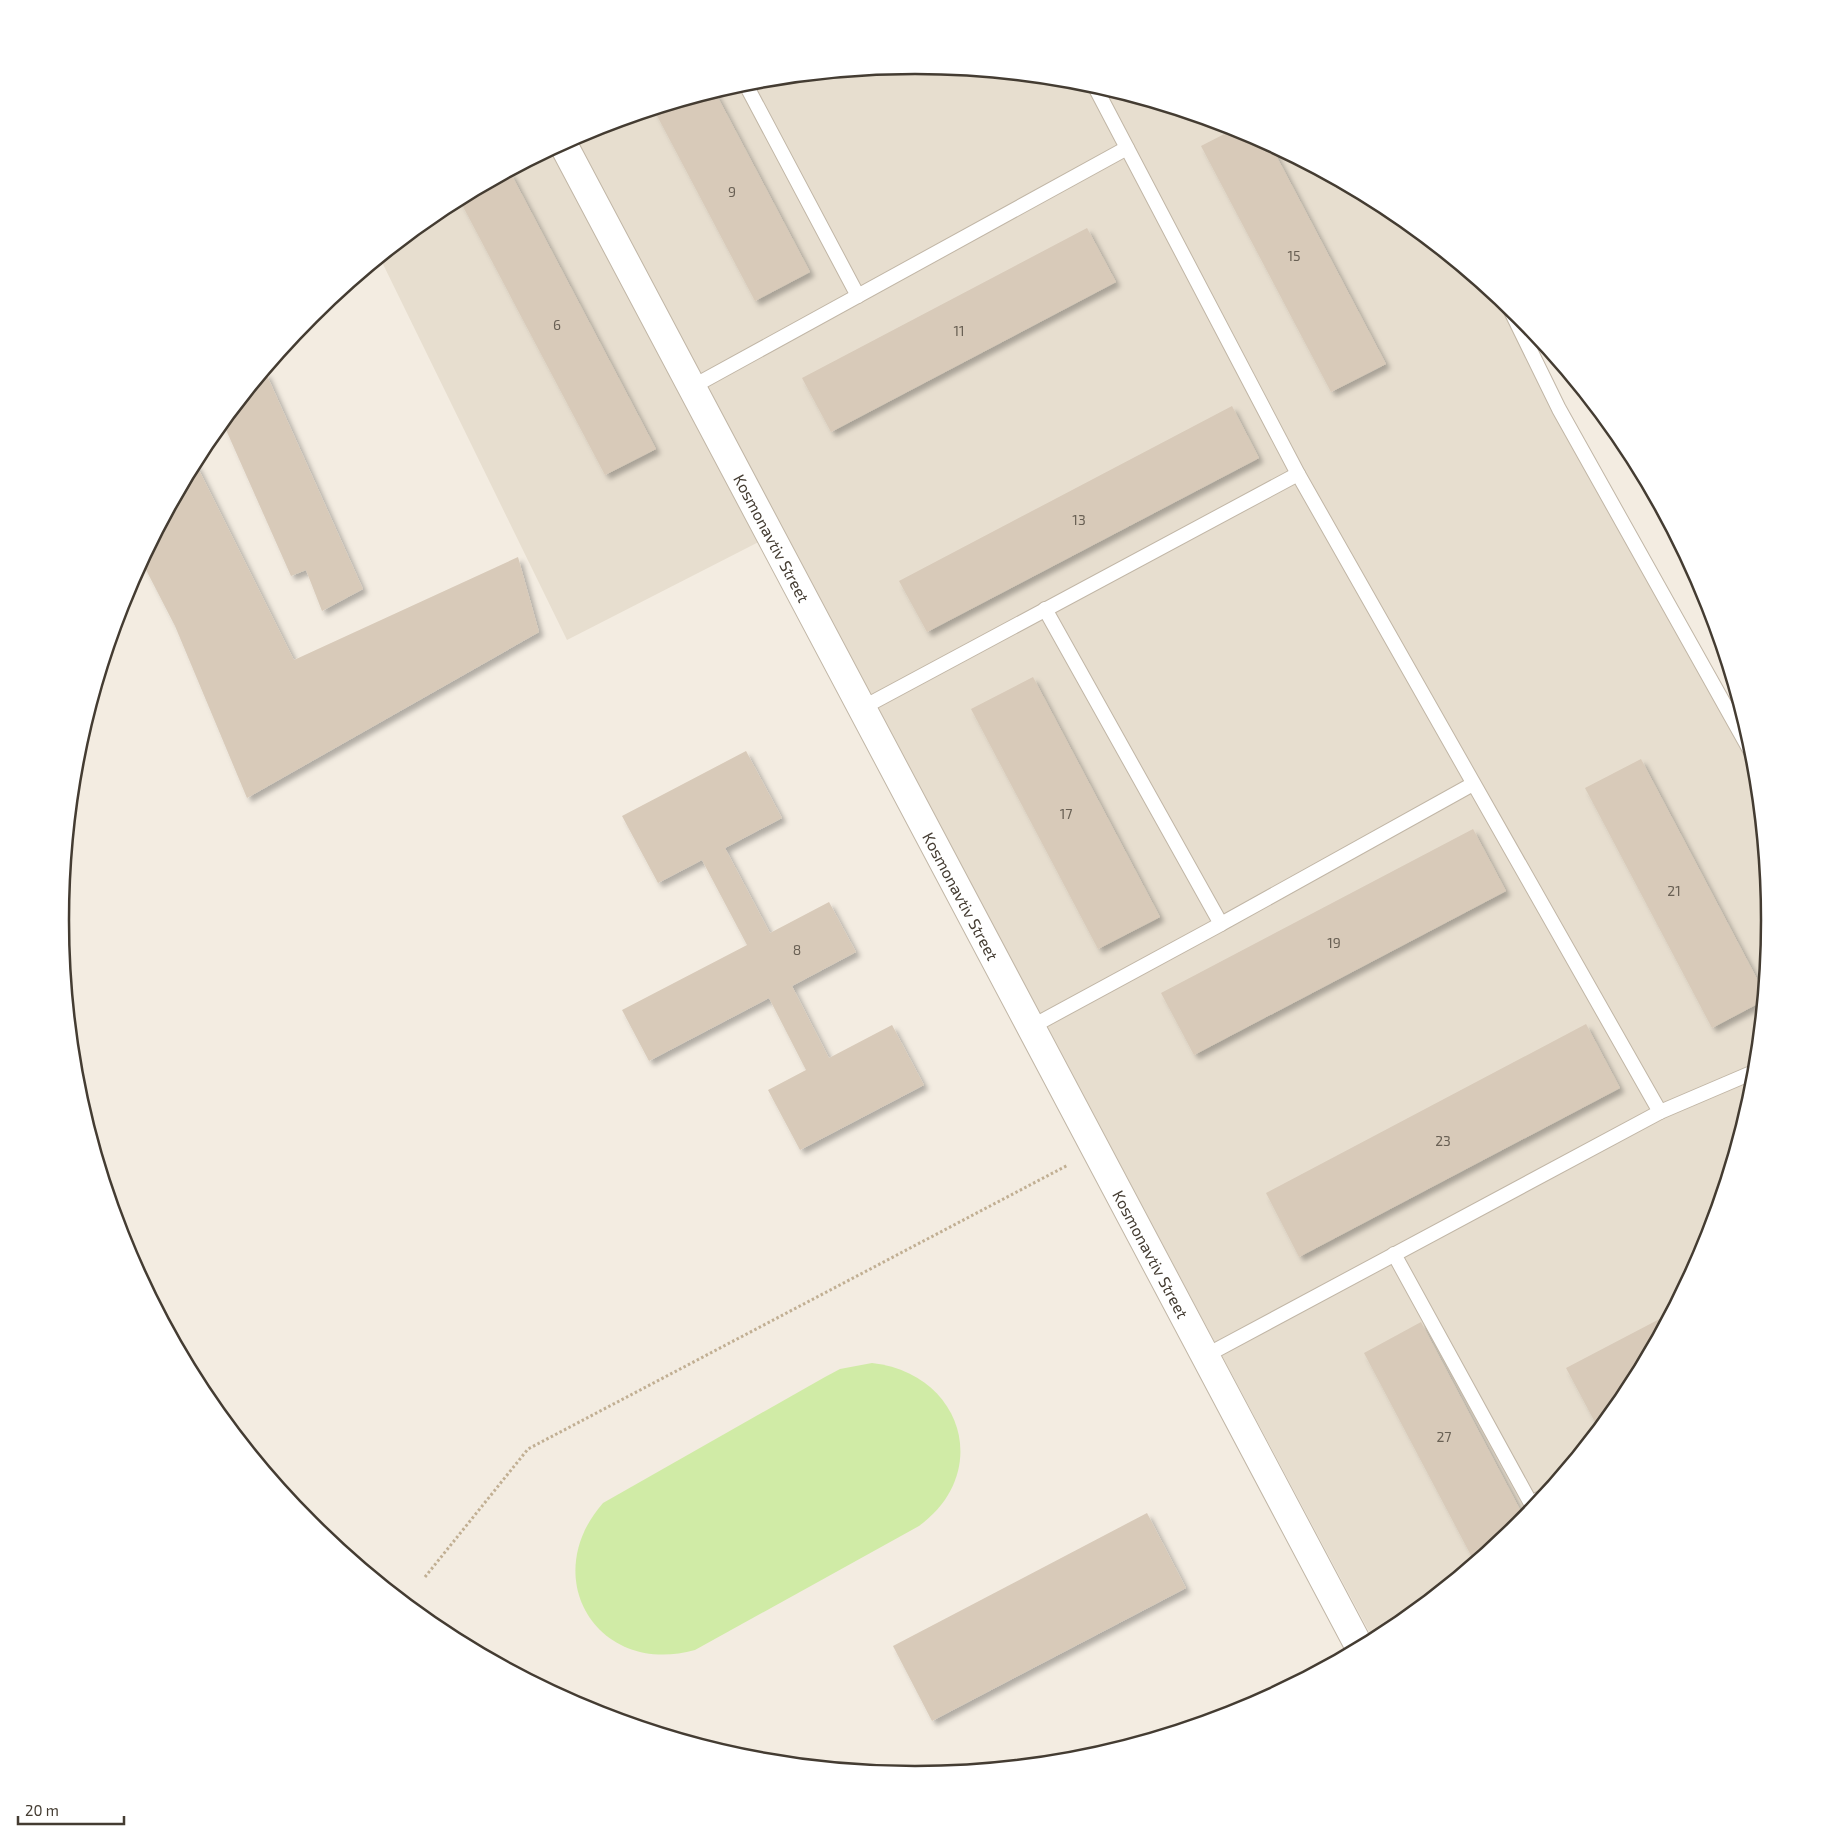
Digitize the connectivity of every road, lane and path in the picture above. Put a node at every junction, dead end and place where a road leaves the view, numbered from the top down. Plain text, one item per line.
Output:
1 (749, 90) edge
2 (1099, 94) edge
3 (1127, 148) junction
4 (566, 150) edge
5 (858, 296) junction
6 (1519, 327) edge
7 (692, 387) junction
8 (1298, 474) junction
9 (1045, 609) junction
10 (862, 708) junction
11 (1741, 735) edge
12 (1473, 784) junction
13 (1221, 924) junction
14 (1031, 1027) junction
15 (1748, 1074) edge
16 (1660, 1112) junction
17 (1096, 1150) junction
18 (1394, 1254) junction
19 (1205, 1356) junction
20 (1530, 1502) edge
21 (425, 1577) dead end
22 (1357, 1643) edge

1 - 5 lane
2 - 3 lane
3 - 5 lane
3 - 8 lane
4 - 7 street, Kosmonavtiv Street
5 - 7 lane
6 - 11 lane
7 - 10 street, Kosmonavtiv Street
8 - 9 lane
8 - 12 lane
9 - 10 lane
9 - 13 lane
10 - 14 street, Kosmonavtiv Street
12 - 13 lane
12 - 16 lane
13 - 14 lane
14 - 17 street, Kosmonavtiv Street
15 - 16 lane
16 - 18 lane
17 - 19 street, Kosmonavtiv Street
17 - 21 path
18 - 19 lane
18 - 20 lane
19 - 22 street, Kosmonavtiv Street

